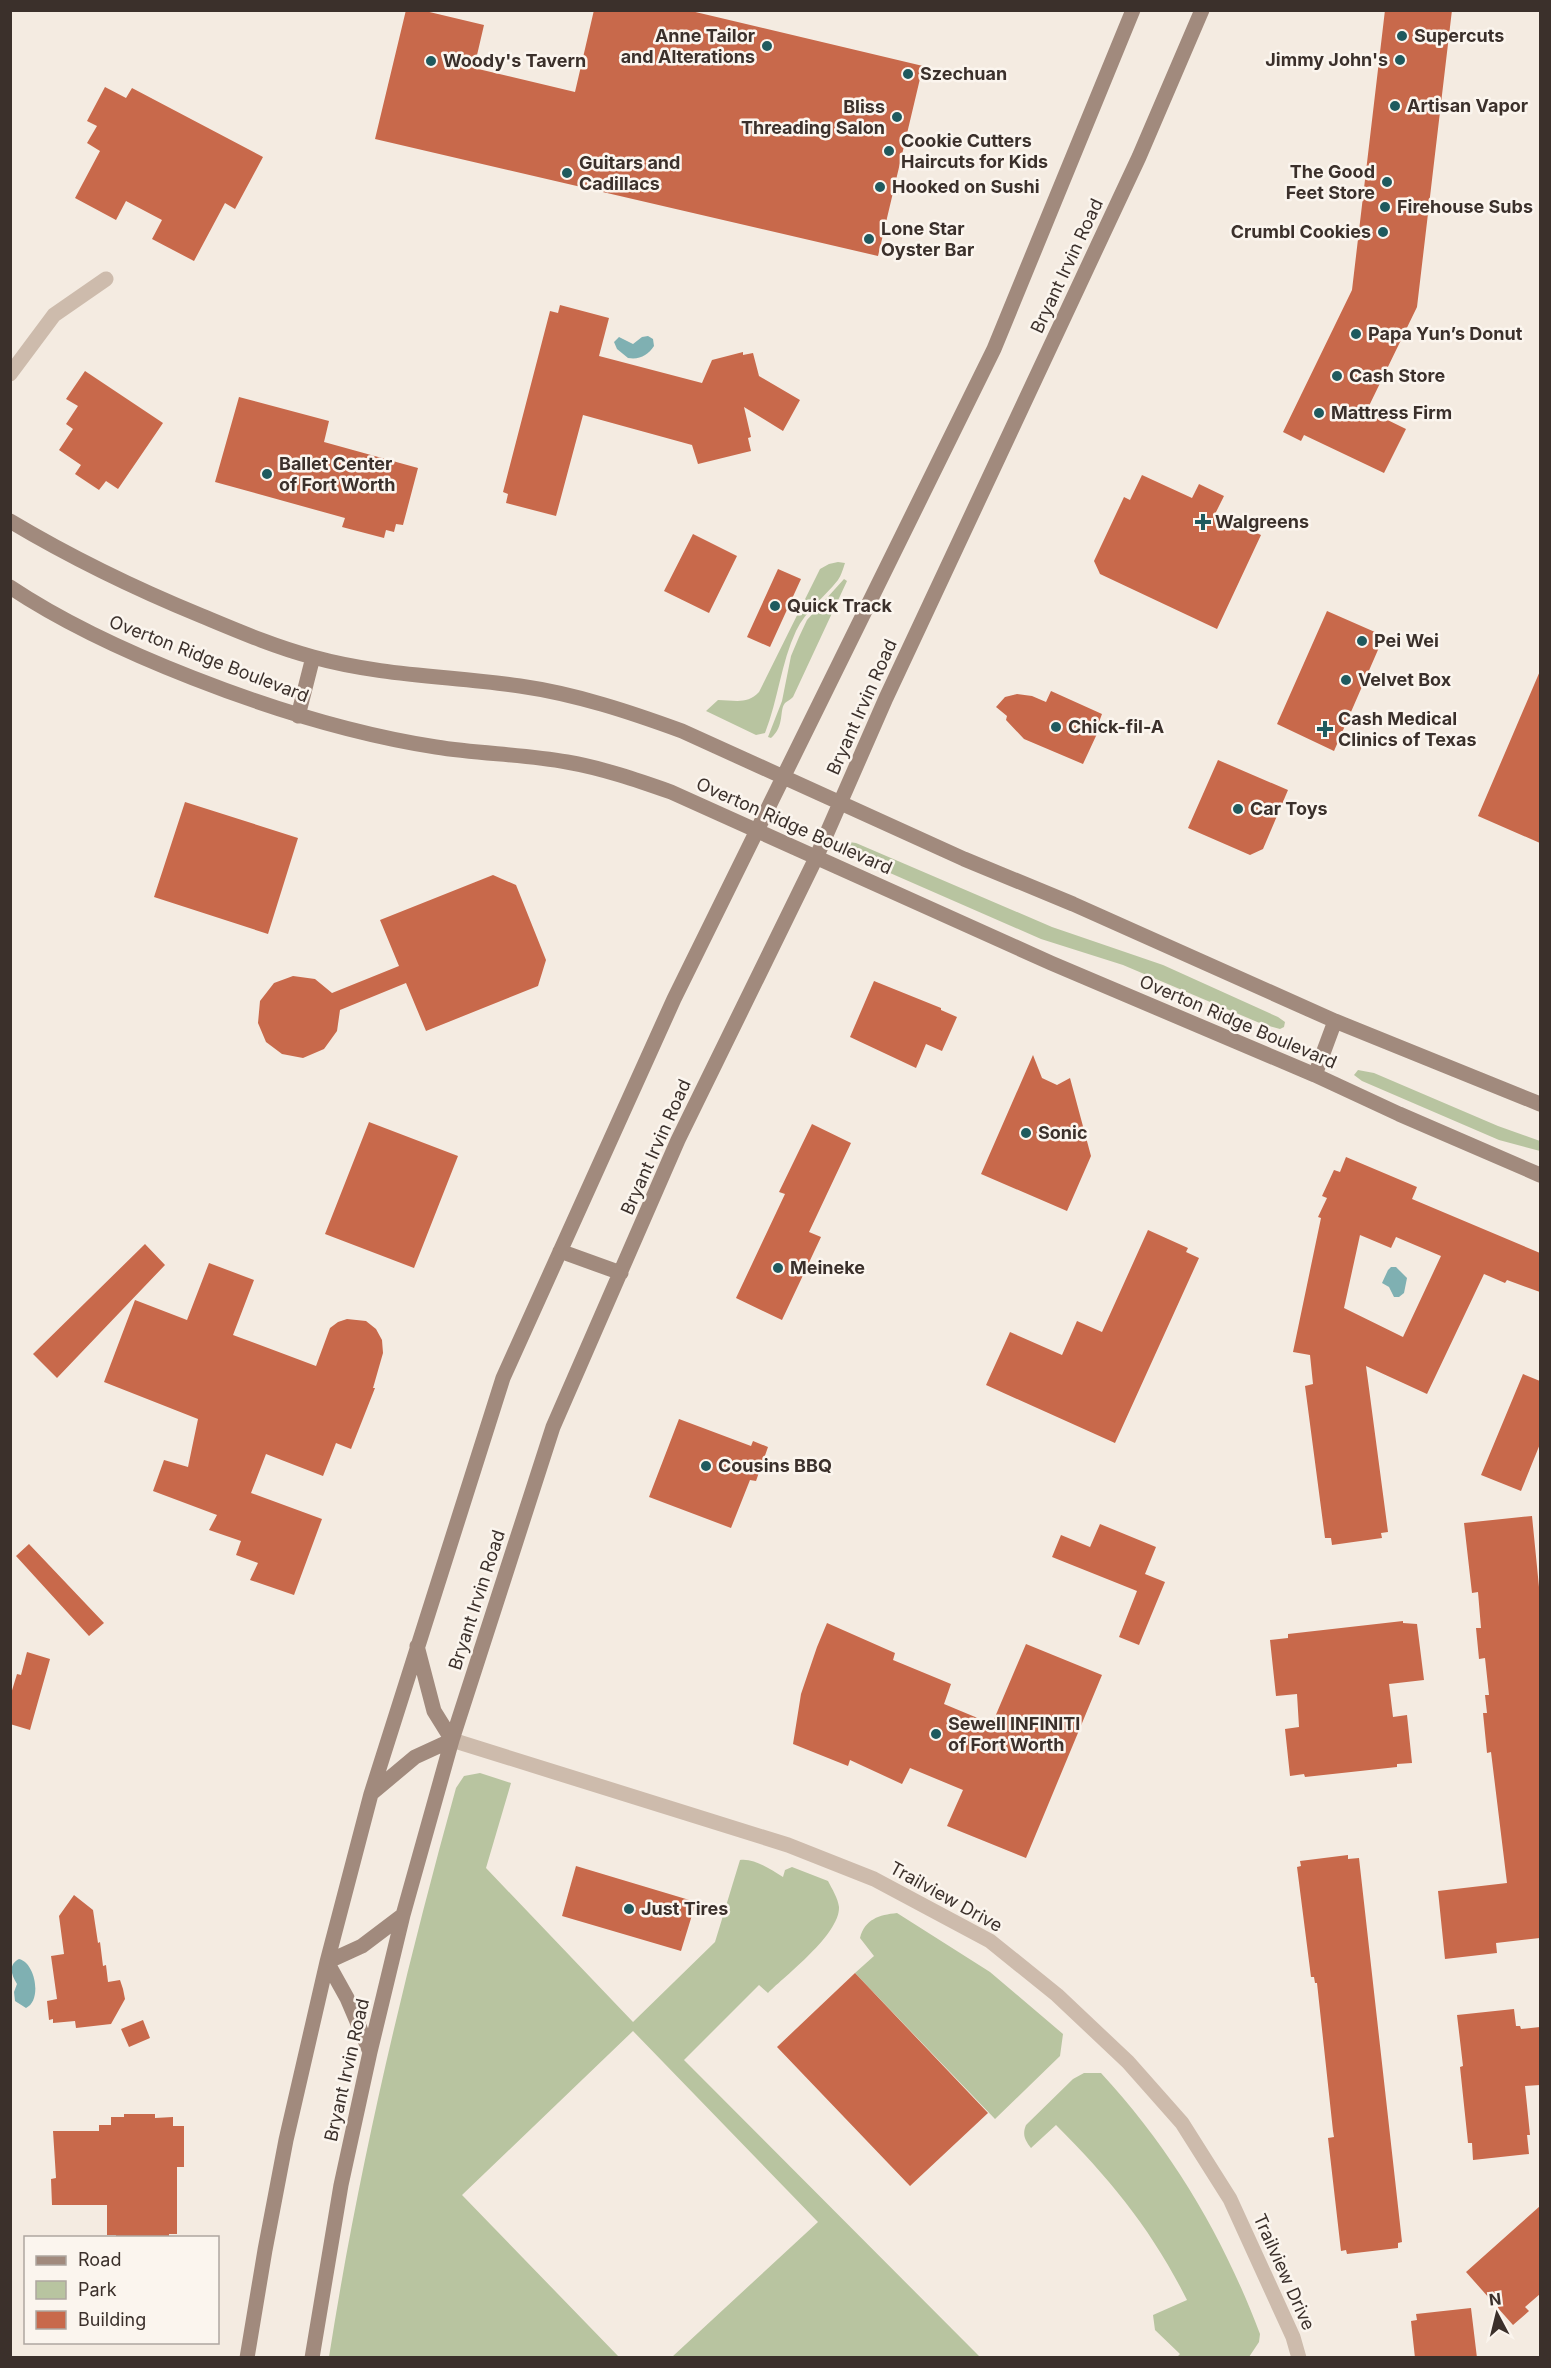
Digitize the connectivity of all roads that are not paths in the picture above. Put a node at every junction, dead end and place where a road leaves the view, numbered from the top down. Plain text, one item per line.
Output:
1 (1133, 10) edge
2 (1202, 10) edge
3 (106, 279) dead end
4 (10, 374) edge
5 (10, 521) edge
6 (10, 587) edge
7 (313, 657) junction
8 (298, 716) junction
9 (784, 779) junction
10 (840, 803) junction
11 (759, 831) junction
12 (816, 858) junction
13 (1335, 1021) junction
14 (1315, 1075) junction
15 (1540, 1104) edge
16 (1540, 1174) edge
17 (560, 1251) junction
18 (621, 1273) junction
19 (417, 1643) junction
20 (452, 1740) junction
21 (371, 1794) junction
22 (403, 1915) junction
23 (327, 1962) junction
24 (370, 2052) junction
25 (247, 2358) edge
26 (312, 2358) edge
27 (1299, 2358) edge

1 - 9 main road, Bryant Irvin Road
2 - 10 main road, Bryant Irvin Road
3 - 4 street
5 - 7 main road, Overton Ridge Boulevard
6 - 8 main road, Overton Ridge Boulevard
7 - 8 main road
7 - 9 main road, Overton Ridge Boulevard
8 - 11 main road, Overton Ridge Boulevard
9 - 10 main road, Overton Ridge Boulevard
9 - 11 main road, Bryant Irvin Road
10 - 12 main road, Bryant Irvin Road
10 - 13 main road, Overton Ridge Boulevard
11 - 12 main road, Overton Ridge Boulevard
11 - 17 main road, Bryant Irvin Road
12 - 14 main road, Overton Ridge Boulevard
12 - 18 main road, Bryant Irvin Road
13 - 14 main road
13 - 15 main road, Overton Ridge Boulevard
14 - 16 main road, Overton Ridge Boulevard
17 - 18 main road
17 - 19 main road, Bryant Irvin Road
18 - 20 main road, Bryant Irvin Road
19 - 20 main road
19 - 21 main road, Bryant Irvin Road
20 - 21 main road
20 - 22 main road, Bryant Irvin Road
20 - 27 street, Trailview Drive
21 - 23 main road, Bryant Irvin Road
22 - 23 main road
22 - 24 main road, Bryant Irvin Road
23 - 24 main road
23 - 25 main road, Bryant Irvin Road
24 - 26 main road, Bryant Irvin Road

